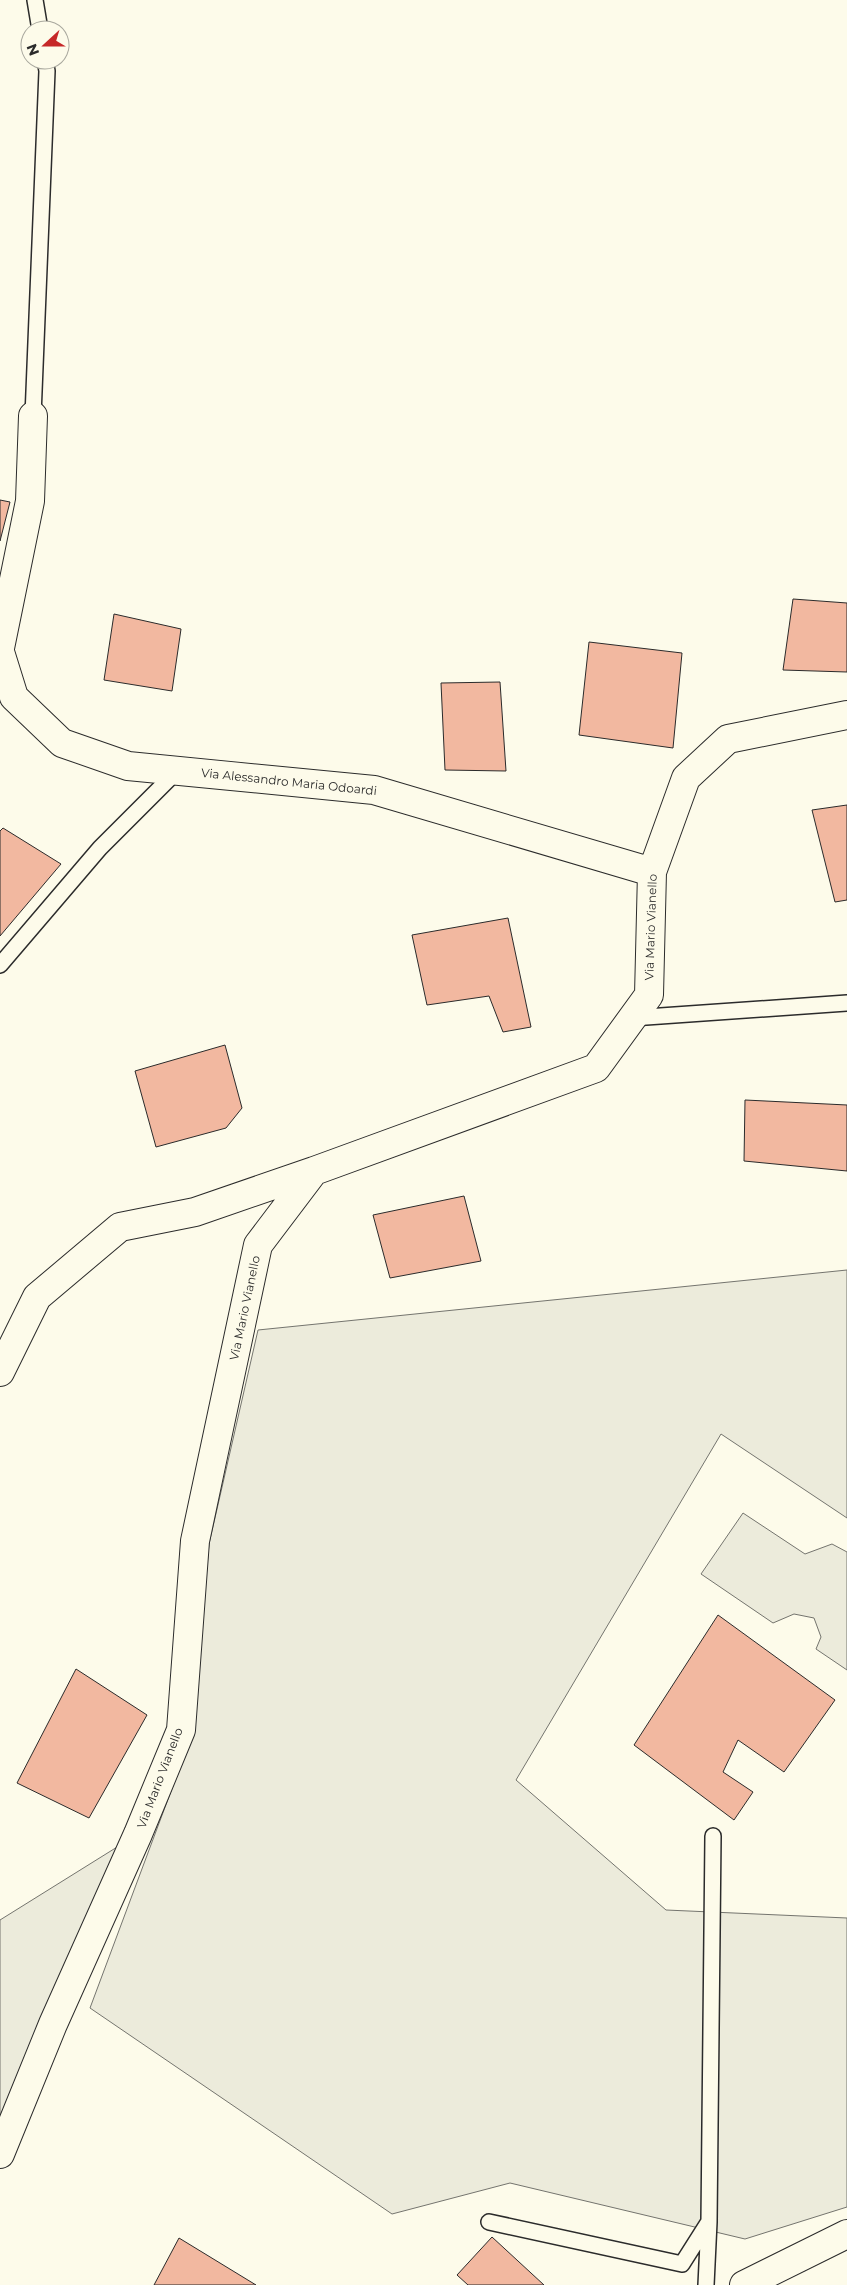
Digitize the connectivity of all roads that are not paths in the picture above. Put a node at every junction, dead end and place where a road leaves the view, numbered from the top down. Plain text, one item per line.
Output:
1 (35, 0) edge
2 (38, 20) edge
3 (47, 70) edge
4 (33, 416) joint
5 (0, 648) edge
6 (0, 652) edge
7 (847, 715) edge
8 (177, 771) junction
9 (652, 872) junction
10 (0, 964) edge
11 (847, 1003) edge
12 (632, 1018) junction
13 (314, 1171) junction
14 (0, 1372) edge
15 (713, 1836) dead end
16 (0, 2154) edge
17 (489, 2222) dead end
18 (709, 2222) junction
19 (847, 2234) edge
20 (706, 2285) edge
21 (744, 2285) edge

1 - 2 lane
3 - 4 lane
4 - 5 street
6 - 8 street, Via Alessandro Maria Odoardi
7 - 9 street, Via Mario Vianello
8 - 9 street, Via Alessandro Maria Odoardi
8 - 10 lane
9 - 12 street, Via Mario Vianello
11 - 12 lane
12 - 13 street, Via Mario Vianello
13 - 14 street
13 - 16 street, Via Mario Vianello
15 - 18 lane
17 - 18 lane
18 - 20 lane
19 - 21 street

